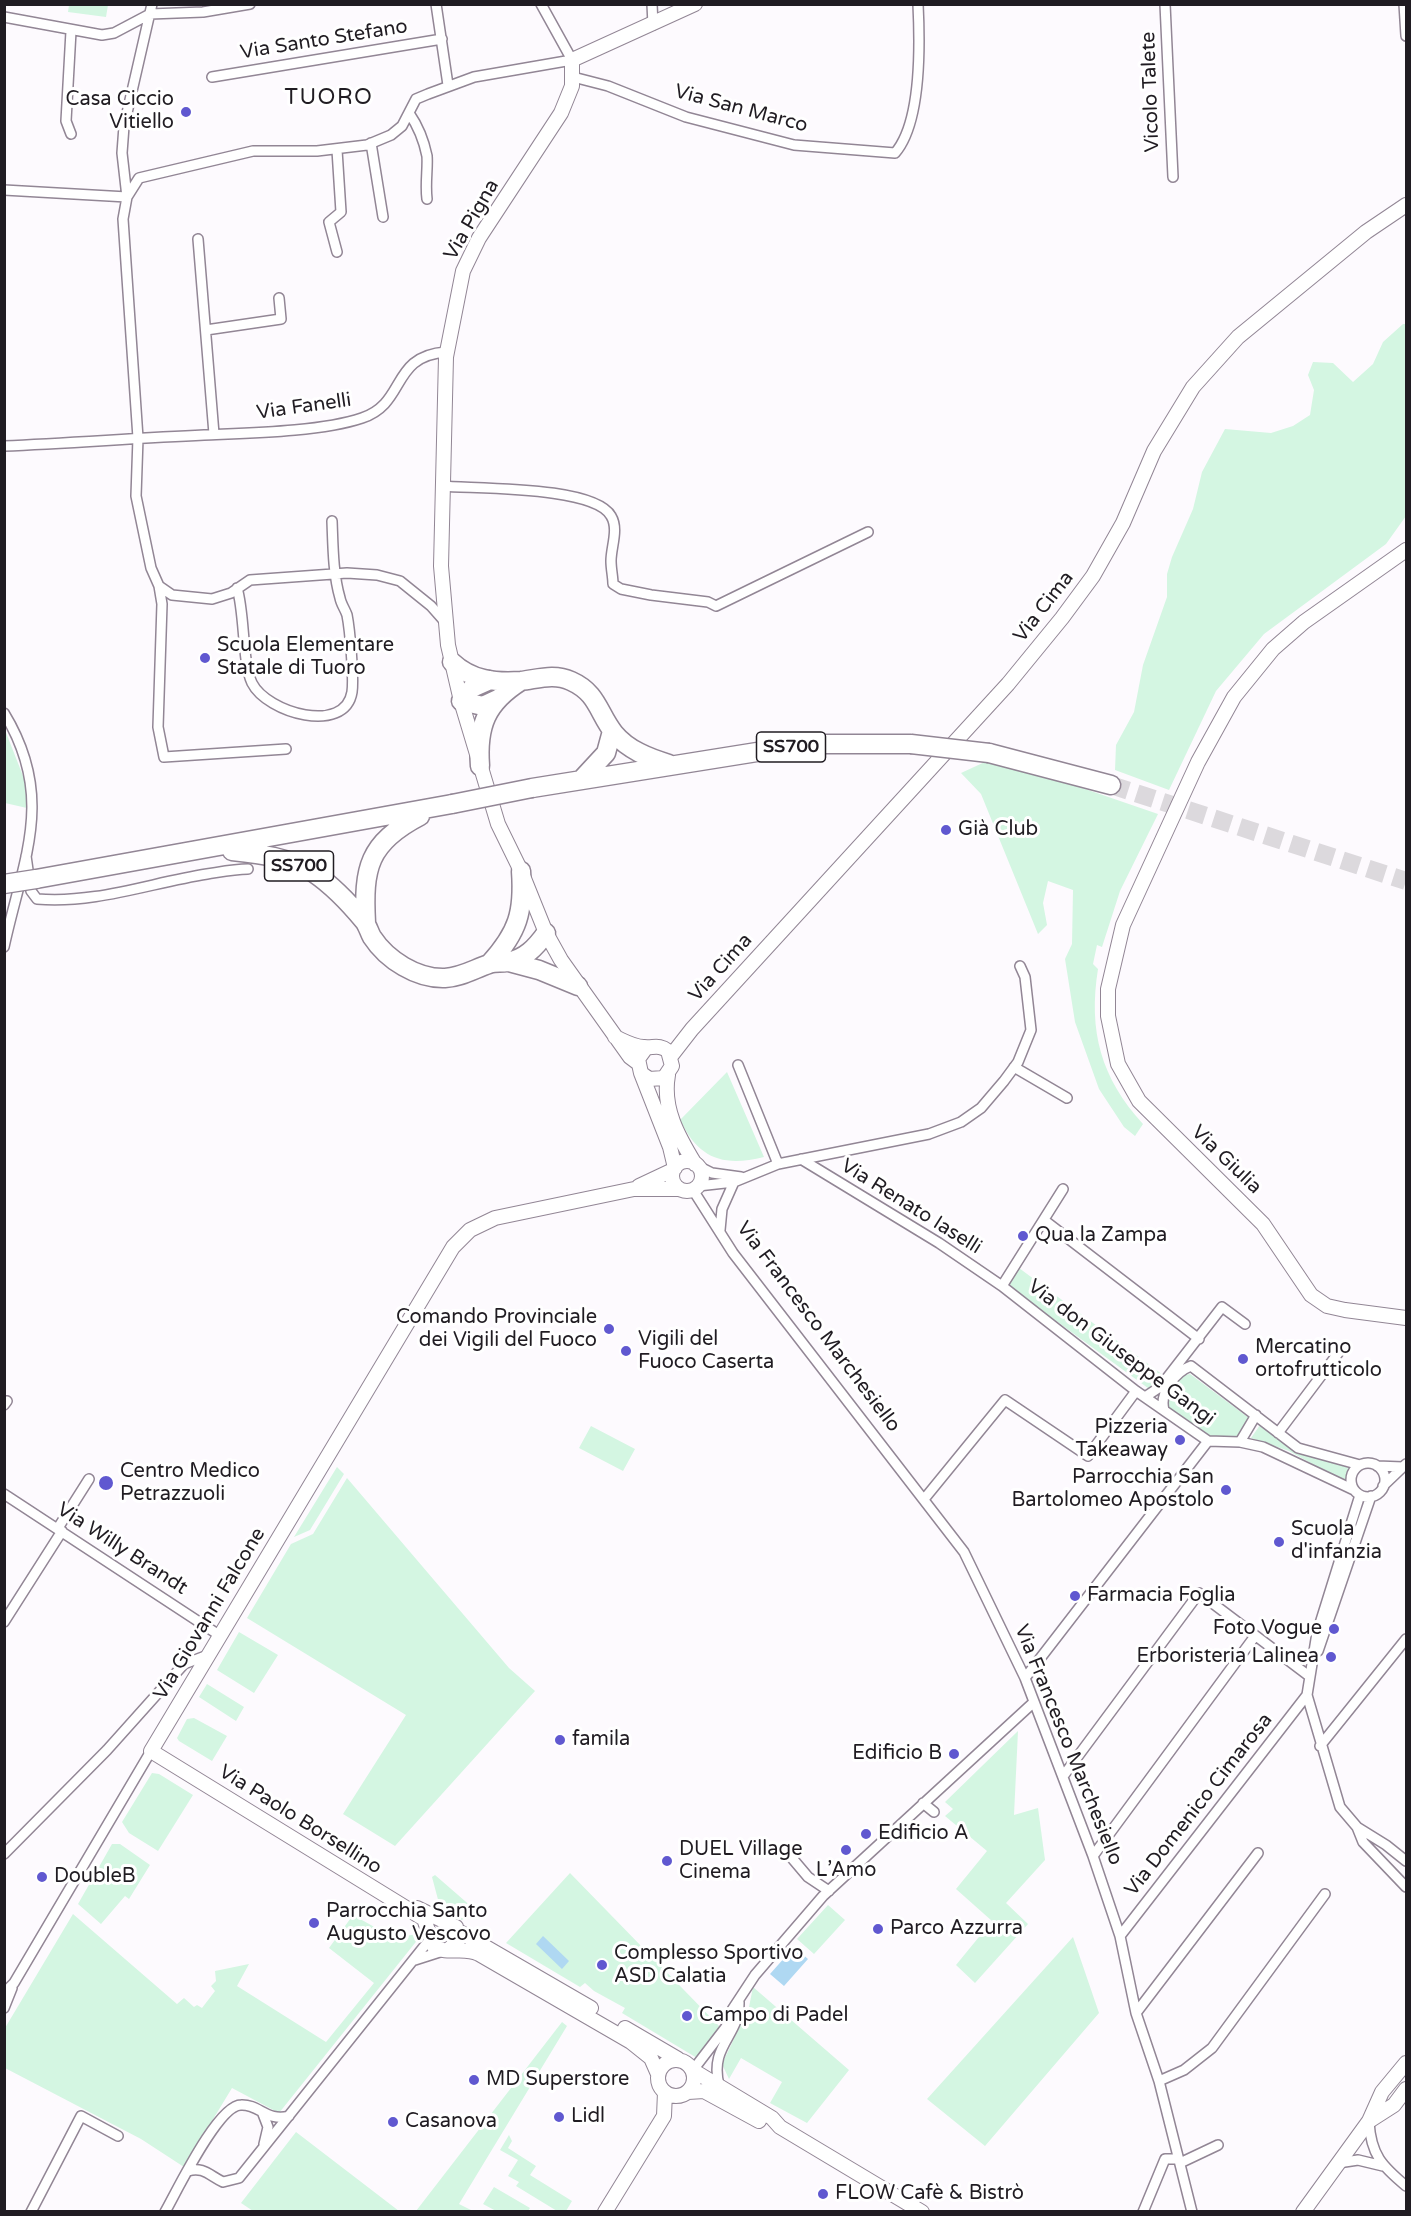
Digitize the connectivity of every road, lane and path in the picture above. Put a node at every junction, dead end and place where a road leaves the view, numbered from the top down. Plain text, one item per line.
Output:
1 (250, 4) edge
2 (436, 4) edge
3 (542, 4) edge
4 (652, 4) edge
5 (694, 4) edge
6 (918, 4) edge
7 (1165, 4) edge
8 (1404, 4) edge
9 (151, 9) edge
10 (4, 17) edge
11 (653, 25) junction
12 (71, 31) junction
13 (1407, 36) edge
14 (442, 39) junction
15 (572, 60) junction
16 (212, 77) dead end
17 (573, 77) junction
18 (448, 85) junction
19 (409, 112) junction
20 (71, 134) dead end
21 (370, 143) junction
22 (337, 150) junction
23 (1173, 177) dead end
24 (4, 190) edge
25 (127, 197) junction
26 (427, 199) dead end
27 (1407, 205) edge
28 (383, 217) dead end
29 (198, 239) dead end
30 (337, 252) dead end
31 (279, 298) dead end
32 (206, 330) junction
33 (447, 352) junction
34 (214, 434) junction
35 (138, 438) junction
36 (4, 446) edge
37 (442, 486) junction
38 (332, 521) dead end
39 (868, 532) dead end
40 (1407, 550) edge
41 (336, 574) junction
42 (159, 586) junction
43 (237, 588) junction
44 (446, 623) junction
45 (452, 662) junction
46 (490, 680) junction
47 (521, 681) junction
48 (498, 699) junction
49 (461, 701) junction
50 (4, 714) edge
51 (612, 731) junction
52 (286, 749) dead end
53 (672, 765) junction
54 (480, 766) junction
55 (581, 780) junction
56 (1112, 785) tunnel mouth
57 (445, 806) junction
58 (212, 849) junction
59 (26, 856) junction
60 (248, 869) dead end
61 (521, 871) junction
62 (4, 884) edge
63 (366, 923) junction
64 (546, 933) junction
65 (4, 947) edge
66 (508, 953) junction
67 (1020, 966) dead end
68 (578, 986) junction
69 (692, 1029) junction
70 (615, 1037) junction
71 (652, 1047) junction
72 (671, 1056) junction
73 (738, 1065) dead end
74 (1014, 1067) junction
75 (640, 1068) junction
76 (668, 1075) junction
77 (1067, 1098) dead end
78 (801, 1160) junction
79 (778, 1164) junction
80 (696, 1165) junction
81 (674, 1169) junction
82 (738, 1180) junction
83 (634, 1189) junction
84 (690, 1189) junction
85 (1063, 1189) dead end
86 (1044, 1220) junction
87 (720, 1230) junction
88 (1002, 1286) junction
89 (1407, 1318) edge
90 (1245, 1324) dead end
91 (1199, 1339) junction
92 (1339, 1352) dead end
93 (1187, 1353) junction
94 (1191, 1366) junction
95 (1136, 1391) junction
96 (1145, 1396) junction
97 (1164, 1410) junction
98 (1256, 1415) junction
99 (1278, 1433) junction
100 (1208, 1441) junction
101 (1240, 1442) junction
102 (1360, 1465) junction
103 (1405, 1465) edge
104 (1377, 1466) junction
105 (88, 1479) dead end
106 (1383, 1486) junction
107 (1357, 1492) junction
108 (4, 1494) edge
109 (1371, 1496) junction
110 (925, 1498) junction
111 (60, 1530) junction
112 (4, 1622) edge
113 (219, 1635) junction
114 (1255, 1636) junction
115 (1407, 1639) edge
116 (208, 1655) junction
117 (1310, 1671) junction
118 (1025, 1678) junction
119 (1307, 1695) junction
120 (1034, 1702) junction
121 (1320, 1746) junction
122 (154, 1747) junction
123 (1064, 1775) junction
124 (924, 1803) junction
125 (934, 1812) dead end
126 (1357, 1827) junction
127 (786, 1851) dead end
128 (1258, 1853) dead end
129 (4, 1854) edge
130 (1093, 1856) junction
131 (1407, 1862) edge
132 (1407, 1887) edge
133 (829, 1891) junction
134 (1325, 1894) dead end
135 (453, 1927) junction
136 (430, 1928) junction
137 (1120, 1936) junction
138 (446, 1951) junction
139 (415, 1960) junction
140 (14, 1983) junction
141 (4, 1993) edge
142 (739, 2002) junction
143 (4, 2008) edge
144 (1136, 2013) junction
145 (678, 2059) junction
146 (1407, 2063) edge
147 (693, 2071) junction
148 (658, 2074) junction
149 (1159, 2081) junction
150 (719, 2085) junction
151 (1407, 2089) edge
152 (665, 2092) junction
153 (688, 2092) junction
154 (264, 2114) junction
155 (289, 2116) junction
156 (1369, 2121) junction
157 (780, 2127) junction
158 (118, 2136) dead end
159 (1218, 2145) dead end
160 (204, 2146) junction
161 (262, 2149) junction
162 (1182, 2161) junction
163 (1338, 2163) junction
164 (1383, 2166) junction
165 (188, 2171) junction
166 (207, 2172) junction
167 (1407, 2186) edge
168 (31, 2211) edge
169 (165, 2211) edge
170 (605, 2211) edge
171 (921, 2211) edge
172 (1143, 2211) edge
173 (1192, 2211) edge
174 (1303, 2211) edge

1 - 9 street
2 - 14 street
3 - 15 street
4 - 11 street
5 - 11 street
6 - 17 street, Via San Marco
7 - 23 street, Vicolo Talete
8 - 13 street
9 - 12 street
9 - 25 street
10 - 12 street
11 - 15 street
12 - 20 street
14 - 16 street, Via Santo Stefano
14 - 18 street
15 - 17 street, Via Pigna
15 - 18 street
17 - 33 street, Via Pigna
18 - 19 street
19 - 21 street
19 - 26 street
21 - 22 street
21 - 28 street
22 - 25 street
22 - 30 street
24 - 25 street
25 - 35 street
27 - 69 street, Via Cima
29 - 32 street
31 - 32 street
32 - 34 street
33 - 34 street, Via Fanelli
33 - 37 street, Via Pigna
34 - 35 street, Via Fanelli
35 - 36 street, Via Fanelli
35 - 42 street
37 - 39 street
37 - 44 street
38 - 41 street
40 - 89 street, Via Giulia
41 - 43 street
41 - 43 street
41 - 44 street
42 - 43 street
42 - 52 street
44 - 45 street
45 - 46 highway, SS700
45 - 49 street
46 - 47 highway, SS700
46 - 49 highway
47 - 48 highway
47 - 51 highway, SS700
48 - 49 highway
48 - 54 highway
49 - 54 street
50 - 59 street
51 - 53 highway, SS700
51 - 55 highway
53 - 55 highway, SS700
53 - 56 highway, SS700, bridge
54 - 61 street
55 - 57 highway, SS700, bridge
57 - 58 highway, SS700
57 - 63 highway, SS700
58 - 62 highway, SS700, bridge
58 - 63 highway, SS700
59 - 60 street
59 - 65 street
61 - 64 street
61 - 66 highway
63 - 66 highway, SS700
64 - 66 highway, SS700
64 - 68 street
66 - 68 highway, SS700
67 - 74 street
68 - 70 street
69 - 71 street, Via Cima
69 - 72 street, Via Cima
70 - 71 street
70 - 75 street
71 - 72 street
71 - 75 street
72 - 76 street
73 - 79 street
74 - 77 street
74 - 78 street
75 - 76 street
75 - 81 street
76 - 80 street
78 - 79 street
78 - 88 street, Via Renato Iaselli
79 - 82 street
80 - 81 street
80 - 82 street
80 - 84 street
81 - 83 street, Via Giovanni Falcone
81 - 84 street
82 - 84 street
82 - 87 street
83 - 84 street, Via Giovanni Falcone
83 - 113 street, Via Giovanni Falcone
84 - 87 street, Via Francesco Marchesiello
85 - 86 street
86 - 88 street
86 - 91 street
87 - 110 street, Via Francesco Marchesiello
88 - 95 street, Via don Giuseppe Gangi
90 - 91 street
91 - 93 street
92 - 99 street
93 - 94 street
93 - 96 street
94 - 97 street
94 - 98 street
95 - 96 street, Via don Giuseppe Gangi
95 - 110 street
96 - 97 street, Via don Giuseppe Gangi
97 - 100 street, Via don Giuseppe Gangi
98 - 99 street
98 - 101 street
99 - 102 street
100 - 101 street, Via don Giuseppe Gangi
100 - 118 street
101 - 107 street, Via don Giuseppe Gangi
102 - 104 street
102 - 107 street
103 - 104 street
103 - 106 street
104 - 106 street
105 - 111 street
106 - 109 street
107 - 109 street
107 - 117 street
108 - 111 street, Via Willy Brandt
109 - 117 street
110 - 118 street, Via Francesco Marchesiello
111 - 112 street
111 - 113 street, Via Willy Brandt
113 - 116 street, Via Giovanni Falcone
114 - 117 street
114 - 123 street
114 - 130 street
115 - 121 street
116 - 122 street, Via Giovanni Falcone
116 - 129 street
117 - 119 street
118 - 120 street, Via Francesco Marchesiello
119 - 121 street
119 - 137 street, Via Domenico Cimarosa
120 - 123 street, Via Francesco Marchesiello
120 - 124 street
121 - 126 street
122 - 136 street, Via Paolo Borsellino
122 - 140 street, Via Giovanni Falcone
123 - 130 street, Via Francesco Marchesiello
124 - 125 street
124 - 133 street
126 - 131 street
126 - 132 street
127 - 133 street
128 - 144 street
130 - 137 street, Via Francesco Marchesiello
133 - 142 street
134 - 149 street
135 - 136 street
135 - 138 street
135 - 145 street
136 - 138 street
136 - 139 street
137 - 144 street, Via Francesco Marchesiello
138 - 139 street
138 - 148 street
139 - 155 street
140 - 141 street, Via Giovanni Falcone
140 - 143 street, Via Giovanni Falcone
142 - 147 street
142 - 150 street
144 - 149 street, Via Francesco Marchesiello
145 - 147 street
145 - 148 street
146 - 156 street
147 - 150 street
147 - 153 street
148 - 152 street
149 - 162 street, Via Francesco Marchesiello
150 - 157 street
151 - 156 street
152 - 153 street
152 - 170 street
153 - 157 street
154 - 155 street
154 - 160 street
154 - 161 street
155 - 161 street
156 - 163 street
156 - 164 street
157 - 171 street
158 - 168 street
159 - 162 street
160 - 165 street
160 - 166 street
161 - 166 street
162 - 172 street
162 - 173 street, Via Francesco Marchesiello
163 - 164 street
163 - 174 street
164 - 167 street
165 - 166 street
165 - 169 street

